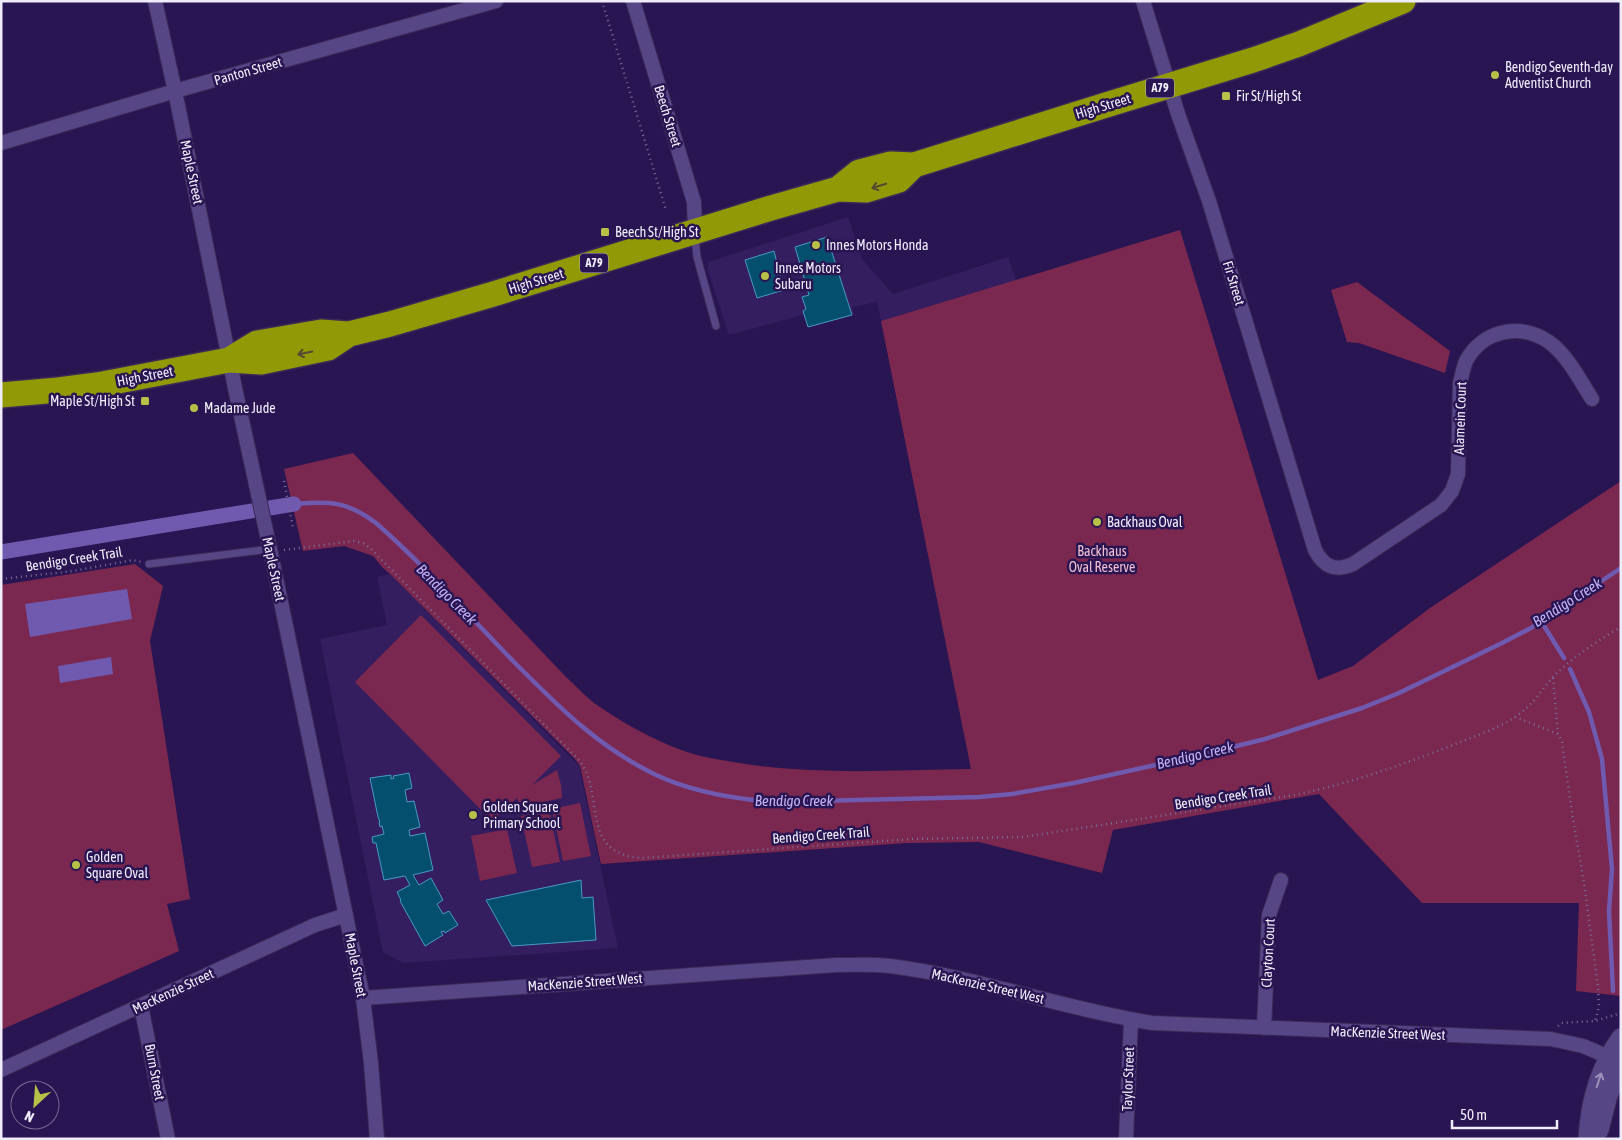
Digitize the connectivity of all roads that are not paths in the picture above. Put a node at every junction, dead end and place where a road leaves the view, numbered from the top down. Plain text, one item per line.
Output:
1 (155, 1) edge
2 (496, 1) edge
3 (633, 1) edge
4 (1142, 1) edge
5 (1403, 1) edge
6 (1169, 86) junction
7 (175, 91) junction
8 (1, 143) edge
9 (695, 232) junction
10 (716, 326) dead end
11 (229, 360) junction
12 (1, 395) edge
13 (1592, 399) dead end
14 (270, 549) junction
15 (148, 564) road end
16 (1325, 564) joint
17 (1281, 880) dead end
18 (346, 914) junction
19 (363, 998) junction
20 (141, 1006) junction
21 (1131, 1020) junction
22 (1264, 1028) junction
23 (1621, 1038) edge
24 (1617, 1062) edge
25 (1, 1070) edge
26 (168, 1139) edge
27 (377, 1139) edge
28 (1126, 1139) edge
29 (1588, 1139) edge
30 (1597, 1139) edge

1 - 7 street, Maple Street
2 - 7 street, Panton Street
3 - 9 street, Beech Street
4 - 6 street, Fir Street
5 - 6 highway, High Street / A79
6 - 9 highway, High Street / A79
6 - 16 street, Fir Street
7 - 8 street, Panton Street
7 - 11 street, Maple Street
9 - 10 lane
9 - 11 highway, High Street / A79
11 - 12 highway, High Street / A79
11 - 14 street, Maple Street
13 - 16 street, Alamein Court
14 - 15 lane
14 - 18 street, Maple Street
17 - 22 street, Clayton Court
18 - 19 street, Maple Street
18 - 20 street, MacKenzie Street
19 - 21 street, MacKenzie Street West
19 - 27 street, Maple Street
20 - 25 street, MacKenzie Street
20 - 26 street, Burn Street
21 - 22 street, MacKenzie Street West
21 - 28 street, Taylor Street
22 - 24 street, MacKenzie Street West
23 - 24 main road
29 -> 24 main road
24 - 30 main road

